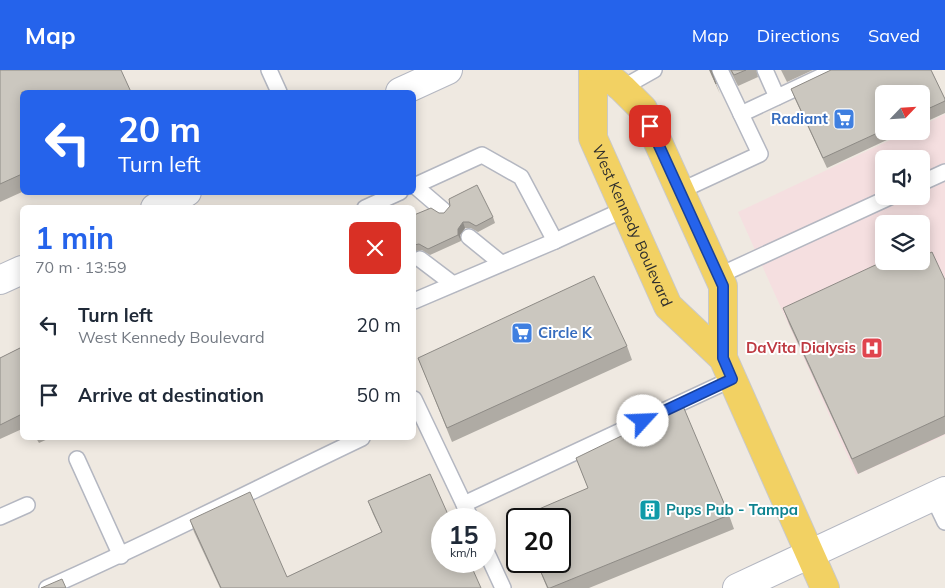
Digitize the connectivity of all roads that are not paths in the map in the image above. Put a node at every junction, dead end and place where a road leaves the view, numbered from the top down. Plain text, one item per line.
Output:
1 (269, 70) edge
2 (448, 70) edge
3 (593, 70) edge
4 (600, 70) edge
5 (654, 70) edge
6 (720, 70) edge
7 (764, 70) edge
8 (832, 71) edge
9 (622, 88) junction
10 (278, 90) edge
11 (404, 90) edge
12 (777, 97) junction
13 (741, 114) junction
14 (945, 172) edge
15 (930, 179) edge
16 (416, 185) edge
17 (416, 188) edge
18 (680, 191) junction
19 (393, 195) edge
20 (875, 204) edge
21 (372, 205) edge
22 (625, 209) junction
23 (443, 210) dead end
24 (469, 237) dead end
25 (555, 241) junction
26 (420, 259) dead end
27 (500, 263) junction
28 (20, 271) edge
29 (718, 276) junction
30 (0, 280) edge
31 (452, 284) junction
32 (416, 300) edge
33 (728, 369) junction
34 (416, 409) edge
35 (358, 440) edge
36 (77, 459) dead end
37 (939, 494) edge
38 (464, 504) junction
39 (27, 505) dead end
40 (466, 508) edge
41 (0, 517) edge
42 (945, 522) edge
43 (810, 554) junction
44 (121, 556) junction
45 (496, 573) edge
46 (47, 588) edge
47 (503, 588) edge
48 (737, 588) edge
49 (825, 588) edge

1 - 10 lane
2 - 11 street
3 - 22 main road, West Kennedy Boulevard
4 - 9 main road, West Kennedy Boulevard
5 - 9 lane
6 - 13 lane
7 - 12 lane
8 - 12 lane
9 - 18 main road, West Kennedy Boulevard
12 - 13 lane
13 - 18 lane
14 - 15 lane
16 - 25 lane
17 - 23 lane
18 - 29 main road, West Kennedy Boulevard
19 - 21 lane
20 - 29 lane
22 - 25 lane
22 - 33 main road, West Kennedy Boulevard
24 - 27 lane
25 - 27 lane
26 - 31 lane
27 - 31 lane
28 - 30 street
29 - 33 main road, West Kennedy Boulevard
31 - 32 lane
33 - 38 lane
33 - 43 main road, West Kennedy Boulevard
34 - 38 lane
35 - 44 lane
36 - 44 lane
37 - 42 lane
37 - 43 street
38 - 40 lane
39 - 41 lane
43 - 48 street
43 - 49 main road, West Kennedy Boulevard
44 - 46 lane
45 - 47 lane

